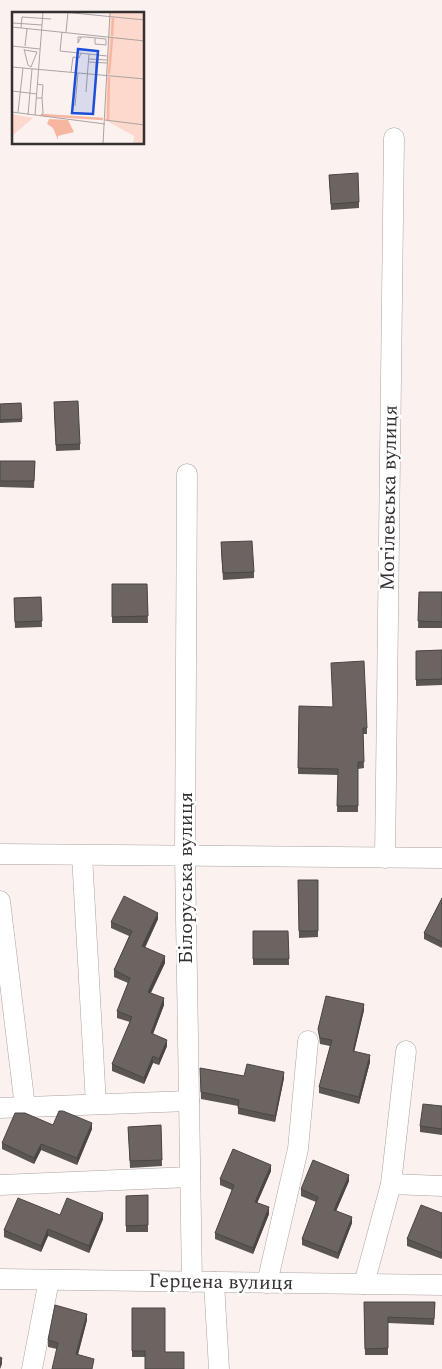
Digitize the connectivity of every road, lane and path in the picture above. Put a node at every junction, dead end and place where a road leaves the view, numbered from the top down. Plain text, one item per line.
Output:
1 (394, 138) dead end
2 (187, 474) dead end
3 (0, 854) edge
4 (82, 855) junction
5 (185, 856) junction
6 (385, 858) junction
7 (442, 858) edge
8 (0, 901) edge
9 (308, 1040) dead end
10 (406, 1051) dead end
11 (189, 1101) junction
12 (96, 1104) junction
13 (25, 1107) junction
14 (0, 1108) edge
15 (190, 1177) junction
16 (391, 1184) junction
17 (0, 1185) edge
18 (442, 1186) edge
19 (0, 1279) edge
20 (49, 1280) junction
21 (192, 1282) junction
22 (214, 1282) junction
23 (267, 1283) junction
24 (364, 1284) junction
25 (442, 1285) edge
26 (32, 1369) edge
27 (219, 1369) edge

1 - 6 street, Могілевська вулиця
2 - 5 street, Білоруська вулиця
3 - 4 street
4 - 5 street
4 - 12 street
5 - 6 street
5 - 11 street, Білоруська вулиця
6 - 7 street
8 - 13 street
9 - 23 street
10 - 16 street
11 - 12 street
11 - 15 street, Білоруська вулиця
12 - 13 street
13 - 14 street
15 - 17 street
15 - 21 street, Білоруська вулиця
16 - 18 street
16 - 24 street
19 - 20 street, Герцена вулиця
20 - 21 street, Герцена вулиця
20 - 26 street
21 - 22 street, Герцена вулиця
22 - 23 street, Герцена вулиця
22 - 27 street
23 - 24 street, Герцена вулиця
24 - 25 street, Герцена вулиця

